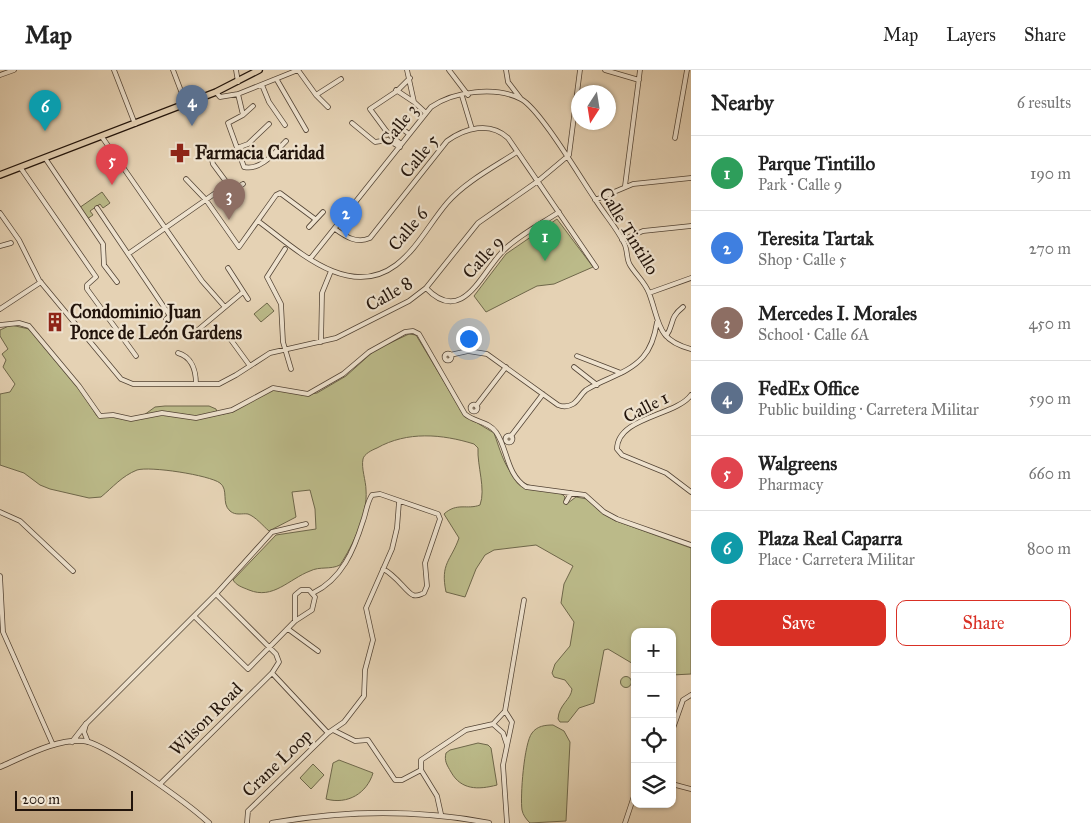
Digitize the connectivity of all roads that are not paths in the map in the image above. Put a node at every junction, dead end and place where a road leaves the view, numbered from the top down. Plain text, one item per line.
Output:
1 (14, 70) edge
2 (114, 70) edge
3 (173, 70) edge
4 (236, 70) edge
5 (259, 70) edge
6 (407, 70) edge
7 (448, 70) edge
8 (506, 70) edge
9 (580, 70) edge
10 (605, 70) edge
11 (640, 70) edge
12 (688, 70) edge
13 (0, 75) edge
14 (410, 78) junction
15 (341, 79) dead end
16 (277, 80) junction
17 (639, 80) junction
18 (238, 82) junction
19 (262, 85) junction
20 (396, 90) junction
21 (216, 92) junction
22 (238, 94) junction
23 (316, 95) junction
24 (468, 95) junction
25 (462, 96) junction
26 (521, 98) junction
27 (414, 102) junction
28 (186, 104) junction
29 (253, 106) dead end
30 (328, 108) dead end
31 (426, 113) junction
32 (243, 115) junction
33 (352, 123) dead end
34 (134, 124) junction
35 (269, 124) dead end
36 (396, 124) dead end
37 (286, 125) dead end
38 (472, 129) junction
39 (306, 130) dead end
40 (409, 134) junction
41 (102, 137) junction
42 (675, 138) dead end
43 (286, 141) dead end
44 (401, 145) junction
45 (237, 148) junction
46 (222, 152) dead end
47 (517, 152) junction
48 (566, 157) junction
49 (45, 158) junction
50 (20, 167) junction
51 (0, 175) edge
52 (691, 178) edge
53 (186, 180) dead end
54 (538, 181) junction
55 (228, 184) junction
56 (242, 184) dead end
57 (625, 186) junction
58 (206, 200) junction
59 (595, 200) junction
60 (97, 208) dead end
61 (323, 212) dead end
62 (559, 212) junction
63 (0, 213) edge
64 (315, 219) junction
65 (258, 221) junction
66 (691, 226) edge
67 (309, 227) dead end
68 (165, 228) junction
69 (335, 229) junction
70 (622, 240) junction
71 (11, 242) dead end
72 (0, 246) edge
73 (285, 249) dead end
74 (128, 254) junction
75 (310, 259) junction
76 (596, 267) dead end
77 (228, 268) dead end
78 (331, 271) junction
79 (691, 278) edge
80 (41, 282) junction
81 (117, 282) dead end
82 (426, 288) junction
83 (243, 292) junction
84 (649, 293) junction
85 (248, 299) dead end
86 (224, 306) junction
87 (683, 307) dead end
88 (0, 309) edge
89 (176, 312) dead end
90 (170, 316) junction
91 (166, 319) dead end
92 (657, 322) junction
93 (0, 325) edge
94 (192, 334) dead end
95 (666, 336) junction
96 (231, 340) dead end
97 (321, 342) junction
98 (285, 349) junction
99 (691, 349) edge
100 (178, 353) dead end
101 (450, 355) dead end
102 (136, 356) dead end
103 (577, 356) dead end
104 (250, 366) junction
105 (506, 367) junction
106 (574, 367) dead end
107 (291, 369) dead end
108 (621, 373) junction
109 (196, 384) junction
110 (597, 385) junction
111 (543, 394) junction
112 (691, 396) edge
113 (476, 406) dead end
114 (511, 436) dead end
115 (691, 492) edge
116 (571, 493) junction
117 (399, 502) junction
118 (566, 502) dead end
119 (0, 512) edge
120 (306, 524) dead end
121 (691, 545) edge
122 (383, 569) junction
123 (73, 570) dead end
124 (0, 576) edge
125 (313, 593) junction
126 (216, 594) junction
127 (524, 600) dead end
128 (194, 616) junction
129 (295, 621) junction
130 (288, 629) junction
131 (270, 648) junction
132 (318, 651) dead end
133 (272, 673) junction
134 (691, 695) edge
135 (505, 711) junction
136 (676, 720) edge
137 (86, 724) junction
138 (493, 724) junction
139 (333, 730) junction
140 (328, 733) junction
141 (72, 742) junction
142 (88, 742) junction
143 (53, 745) junction
144 (507, 745) junction
145 (0, 767) edge
146 (421, 770) junction
147 (160, 784) junction
148 (676, 785) edge
149 (691, 789) edge
150 (631, 805) edge
151 (440, 814) junction
152 (209, 823) edge
153 (247, 823) edge
154 (272, 823) edge
155 (489, 823) edge
156 (507, 823) edge
157 (625, 823) edge

1 - 13 street
2 - 34 street
3 - 28 street
4 - 18 street
5 - 18 main road
6 - 14 street
7 - 24 street
8 - 26 street
9 - 48 street
10 - 17 street
11 - 17 street
12 - 42 street
14 - 20 street
14 - 27 street
15 - 23 street
16 - 19 street
16 - 23 street
16 - 39 street
17 - 57 street
18 - 21 main road
19 - 22 street
19 - 37 street
20 - 27 street
20 - 44 street
21 - 22 street
21 - 28 main road
22 - 32 street
23 - 30 street
24 - 25 street, Calle 3
24 - 26 street, Calle 3
25 - 31 street, Calle 3
25 - 38 street
26 - 48 street, Calle Tintillo
27 - 31 street
28 - 34 main road
29 - 32 street
31 - 40 street, Calle 3
32 - 45 street
33 - 44 street
34 - 41 main road
35 - 45 street
36 - 40 street
38 - 47 street, Calle 5
38 - 69 street, Calle 5
40 - 44 street, Calle 3
41 - 49 main road
41 - 68 street
43 - 45 street
44 - 69 street, Calle 3
46 - 55 street
47 - 54 street, Calle 5
47 - 78 street, Calle 6
48 - 54 street, Calle 8
48 - 59 street, Calle Tintillo
49 - 50 main road
49 - 81 street
50 - 51 main road
50 - 102 street
52 - 57 street
53 - 58 street
54 - 62 street, Calle 5
54 - 82 street, Calle 8
55 - 56 street
55 - 58 street
57 - 59 street
58 - 65 street
58 - 68 street
59 - 70 street, Calle Tintillo
60 - 74 street
61 - 64 street
62 - 76 street, Calle 5
62 - 82 street, Calle 9
63 - 80 street
64 - 65 street
64 - 67 street
65 - 75 street, Calle 6
66 - 70 street
68 - 74 street
68 - 86 street
69 - 75 street, Calle 3
70 - 84 street, Calle Tintillo
71 - 72 street
73 - 98 street
74 - 90 street
75 - 78 street, Calle 6
77 - 83 street
78 - 97 street
79 - 84 street
80 - 88 street
80 - 109 street, Calle 8
82 - 97 street, Calle 8
83 - 85 street
83 - 86 street
84 - 92 street, Calle Tintillo
86 - 94 street
87 - 95 street
89 - 90 street
90 - 91 street
92 - 95 street, Calle Tintillo
92 - 108 street
93 - 116 street
95 - 99 street, Calle Tintillo
96 - 104 street
97 - 98 street, Calle 8
98 - 104 street, Calle 8
98 - 107 street
100 - 109 street
101 - 105 street
103 - 108 street
104 - 109 street, Calle 8
105 - 111 street
105 - 113 street
106 - 110 street
108 - 110 street
110 - 111 street
111 - 114 street
112 - 115 street, Calle 1
116 - 118 street
116 - 121 street
117 - 122 street
117 - 122 street
117 - 125 street
119 - 123 street
120 - 126 street
122 - 139 street
124 - 143 street
125 - 129 street
125 - 129 street
126 - 128 street
126 - 131 street
127 - 135 street
128 - 131 street
128 - 137 street
129 - 130 street
130 - 131 street
130 - 132 street
131 - 133 street
133 - 140 street, Crane Loop
133 - 147 street, Wilson Road
134 - 136 street
135 - 138 street
135 - 144 street
137 - 141 street
137 - 142 street
138 - 144 street
138 - 146 street
139 - 140 street
139 - 146 street
140 - 153 street, Crane Loop
141 - 142 street
141 - 143 street
142 - 147 street
143 - 145 street
144 - 156 street
146 - 151 street
147 - 152 street
148 - 149 street
150 - 157 street
151 - 154 street
151 - 155 street

